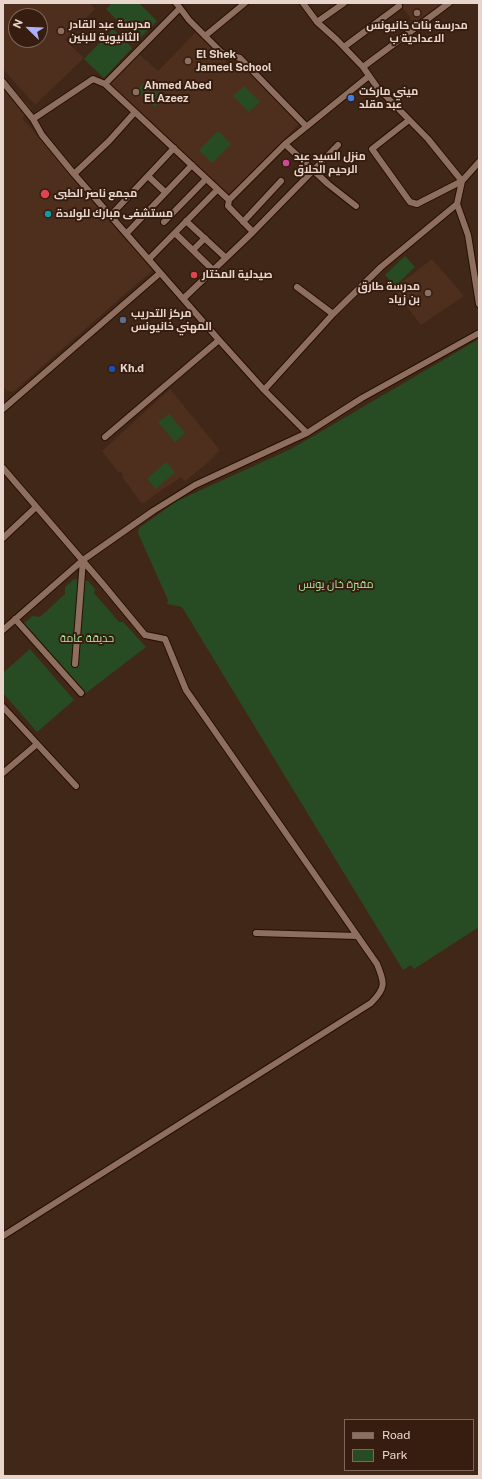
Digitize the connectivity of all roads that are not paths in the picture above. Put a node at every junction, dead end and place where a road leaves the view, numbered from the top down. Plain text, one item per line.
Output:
1 (245, 3) edge
2 (303, 3) edge
3 (344, 3) edge
4 (449, 3) edge
5 (178, 6) edge
6 (399, 6) dead end
7 (317, 22) junction
8 (205, 36) junction
9 (344, 47) junction
10 (363, 67) junction
11 (369, 76) junction
12 (3, 82) edge
13 (105, 84) junction
14 (135, 112) junction
15 (33, 119) junction
16 (410, 120) junction
17 (306, 126) junction
18 (285, 144) junction
19 (338, 145) dead end
20 (174, 148) junction
21 (479, 162) edge
22 (192, 165) junction
23 (313, 171) junction
24 (74, 174) junction
25 (148, 176) junction
26 (206, 180) junction
27 (462, 181) junction
28 (281, 182) dead end
29 (217, 190) junction
30 (165, 192) junction
31 (229, 200) junction
32 (457, 204) junction
33 (356, 206) dead end
34 (111, 215) junction
35 (186, 221) junction
36 (164, 222) dead end
37 (243, 222) junction
38 (253, 232) junction
39 (127, 233) junction
40 (175, 233) junction
41 (204, 238) junction
42 (193, 250) junction
43 (226, 258) junction
44 (149, 259) junction
45 (213, 270) junction
46 (160, 273) junction
47 (297, 286) dead end
48 (478, 294) edge
49 (184, 298) junction
50 (479, 304) edge
51 (333, 314) junction
52 (479, 333) edge
53 (219, 340) junction
54 (264, 390) junction
55 (3, 399) edge
56 (5, 407) edge
57 (307, 433) junction
58 (105, 437) dead end
59 (3, 468) edge
60 (36, 507) junction
61 (3, 538) edge
62 (83, 560) junction
63 (16, 619) junction
64 (3, 630) edge
65 (75, 664) dead end
66 (81, 693) dead end
67 (3, 707) edge
68 (37, 744) junction
69 (3, 773) edge
70 (76, 786) dead end
71 (256, 933) dead end
72 (357, 936) junction
73 (3, 1236) edge

1 - 8 street
2 - 7 street
3 - 7 street
4 - 10 street
5 - 8 street
5 - 13 street
6 - 9 street
7 - 9 street
8 - 17 street
9 - 10 street
10 - 11 street
11 - 16 street
11 - 17 street
12 - 15 street
13 - 14 street
13 - 15 street
14 - 20 street
14 - 24 street
15 - 24 street
16 - 27 street
16 - 27 street
17 - 18 street
18 - 23 street
18 - 31 street
19 - 23 street
20 - 22 street
20 - 25 street
21 - 27 street
22 - 26 street
22 - 30 street
23 - 33 street
23 - 38 street
24 - 34 street
25 - 30 street
25 - 34 street
26 - 29 street
26 - 36 street
27 - 32 street
28 - 37 street
29 - 31 street
29 - 35 street
30 - 39 street
31 - 37 street
32 - 48 street
32 - 51 street
34 - 39 street
35 - 40 street
35 - 41 street
37 - 38 street
38 - 43 street
39 - 44 street
40 - 42 street
40 - 44 street
41 - 42 street
41 - 43 street
42 - 45 street
43 - 45 street
44 - 46 street
45 - 49 street
46 - 49 street
46 - 56 street
47 - 51 street
48 - 50 street
49 - 53 street
51 - 54 street
52 - 57 street
53 - 54 street
53 - 58 street
54 - 57 street
55 - 56 street
57 - 62 street
59 - 60 street
60 - 61 street
60 - 62 street
62 - 63 street
62 - 65 street
62 - 72 street
63 - 64 street
63 - 66 street
67 - 68 street
68 - 69 street
68 - 70 street
71 - 72 street
72 - 73 street

